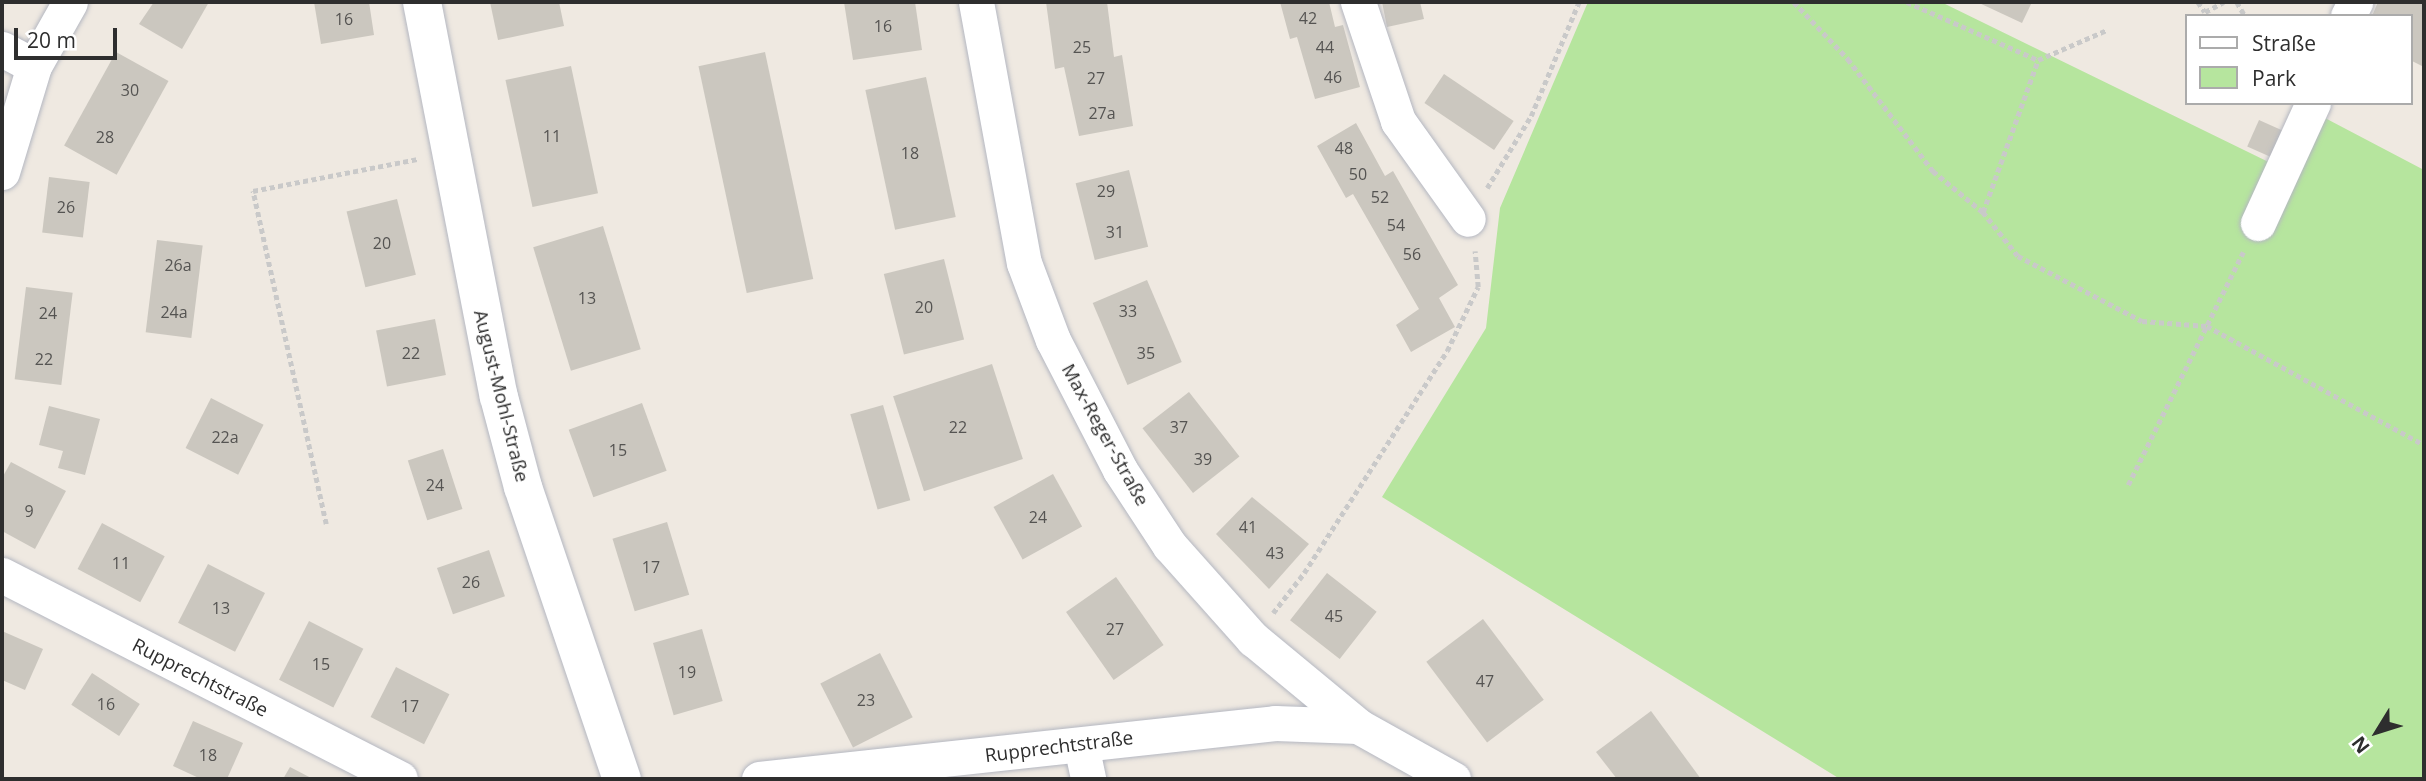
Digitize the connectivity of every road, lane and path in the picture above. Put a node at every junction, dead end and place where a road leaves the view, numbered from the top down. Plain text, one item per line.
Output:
1 (70, 2) edge
2 (422, 2) edge
3 (976, 2) edge
4 (1358, 2) edge
5 (1579, 2) edge
6 (1794, 2) edge
7 (1907, 2) edge
8 (2198, 2) edge
9 (2224, 2) edge
10 (2107, 30) dead end
11 (2, 49) edge
12 (2038, 60) junction
13 (34, 66) junction
14 (2312, 105) edge
15 (449, 153) junction
16 (2, 172) edge
17 (1983, 212) junction
18 (1468, 219) junction
19 (2258, 223) joint
20 (2207, 326) junction
21 (2424, 445) edge
22 (2127, 485) dead end
23 (326, 524) dead end
24 (2, 575) edge
25 (1253, 639) junction
26 (1358, 726) junction
27 (1081, 745) junction
28 (400, 779) edge
29 (622, 779) edge
30 (759, 779) edge
31 (1088, 779) edge
32 (1453, 779) edge

1 - 13 street
2 - 15 main road, August-Mohl-Straße
3 - 25 street, Max-Reger-Straße
4 - 18 street
5 - 18 path
6 - 17 path
7 - 12 path
8 - 9 path
10 - 12 path
11 - 13 street
12 - 17 path
13 - 16 street
14 - 19 street
15 - 23 path
15 - 29 main road, August-Mohl-Straße
17 - 20 path
18 - 25 path
19 - 20 path
20 - 21 path
20 - 22 path
24 - 28 street, Rupprechtstraße
25 - 26 street, Max-Reger-Straße
26 - 27 street, Rupprechtstraße
26 - 32 street, Max-Reger-Straße
27 - 30 street, Rupprechtstraße
27 - 31 street

